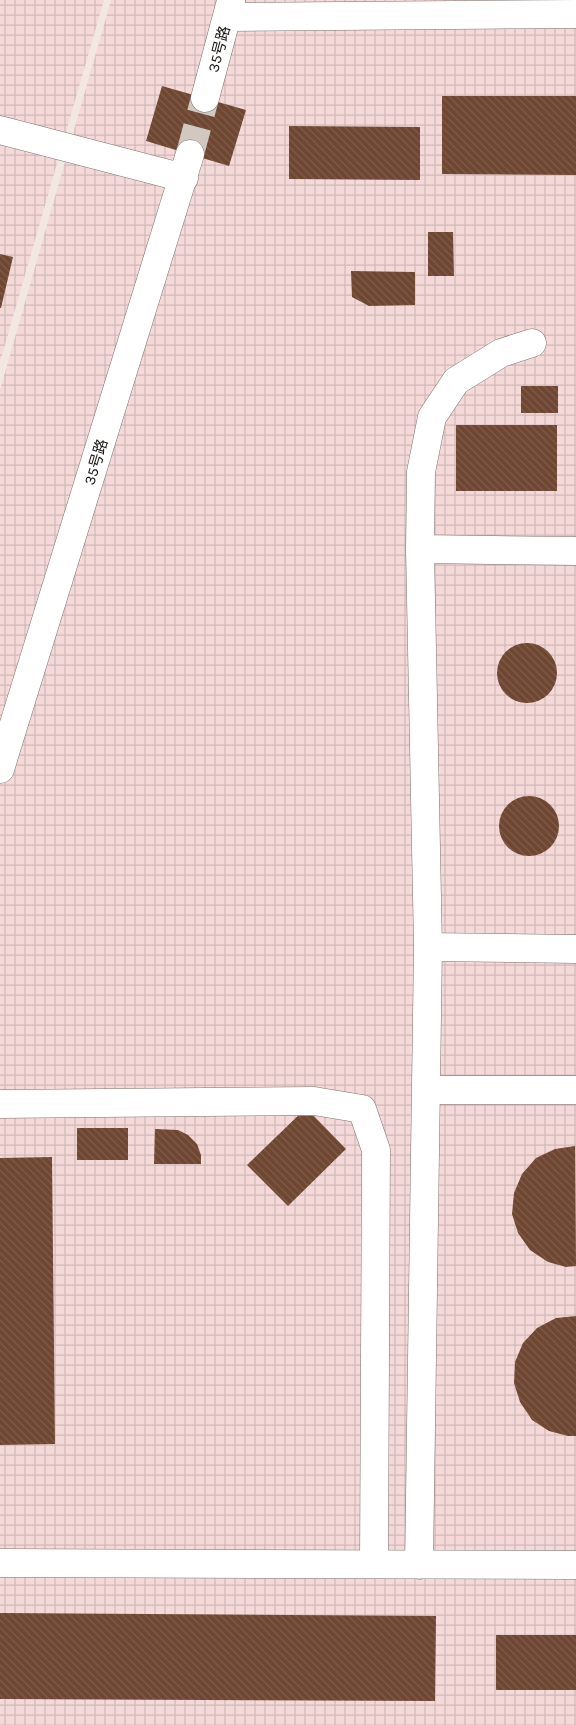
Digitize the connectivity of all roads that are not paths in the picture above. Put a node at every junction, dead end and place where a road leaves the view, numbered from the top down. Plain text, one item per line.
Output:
1 (229, 9) edge
2 (576, 14) edge
3 (205, 98) tunnel mouth
4 (0, 130) edge
5 (532, 343) dead end
6 (420, 549) junction
7 (576, 551) edge
8 (0, 769) edge
9 (428, 947) junction
10 (576, 950) edge
11 (426, 1090) junction
12 (576, 1090) edge
13 (0, 1104) edge
14 (0, 1564) edge
15 (374, 1564) junction
16 (419, 1565) junction
17 (576, 1565) edge

1 - 2 street
1 - 3 street, 35号路
4 - 8 street, 35号路
5 - 6 street
6 - 7 street
6 - 9 street
9 - 10 street
9 - 11 street
11 - 12 street
11 - 16 street
13 - 15 street
14 - 15 street
15 - 16 street
16 - 17 street

